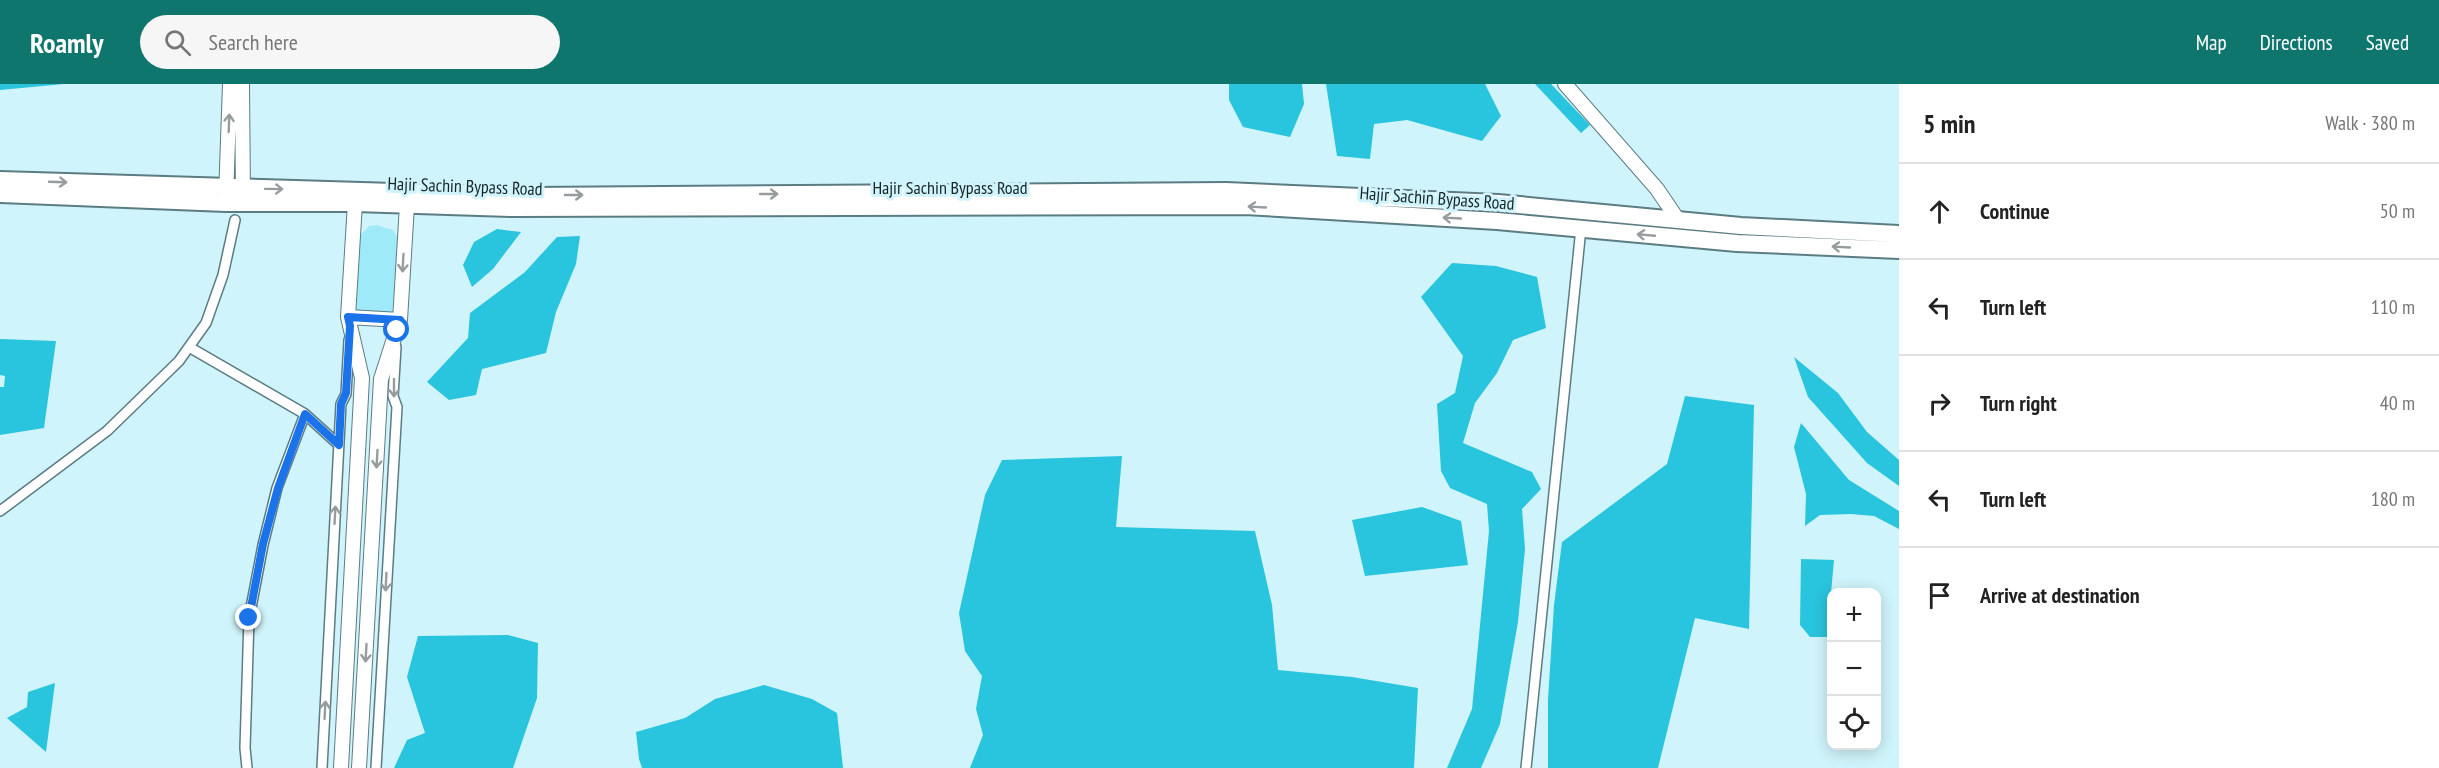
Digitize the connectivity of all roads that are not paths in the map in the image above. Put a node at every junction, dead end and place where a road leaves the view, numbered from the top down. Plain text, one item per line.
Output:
1 (230, 84) edge
2 (242, 84) edge
3 (1565, 84) edge
4 (0, 180) edge
5 (0, 194) edge
6 (235, 195) junction
7 (355, 202) junction
8 (407, 205) junction
9 (235, 220) junction
10 (1678, 220) junction
11 (1581, 228) junction
12 (1899, 234) edge
13 (1899, 250) edge
14 (349, 321) junction
15 (398, 325) junction
16 (189, 347) junction
17 (305, 414) junction
18 (339, 445) junction
19 (0, 511) edge
20 (248, 768) edge
21 (322, 768) edge
22 (341, 768) edge
23 (359, 768) edge
24 (376, 768) edge
25 (1526, 768) edge

6 -> 1 street
2 - 6 street
3 - 10 street
4 -> 6 highway
5 - 6 highway, Hajir Sachin Bypass Road
6 - 7 highway, Hajir Sachin Bypass Road
6 - 9 street
6 - 9 street
6 -> 10 highway
7 - 8 highway, Hajir Sachin Bypass Road
7 - 14 street
11 -> 8 highway, Hajir Sachin Bypass Road
8 -> 15 street
9 - 16 street
10 - 12 highway
13 -> 11 highway, Hajir Sachin Bypass Road
11 - 25 street
14 - 15 street
14 - 18 street
14 - 22 street
15 -> 23 street
15 -> 24 street
16 - 17 street
16 - 19 street
17 - 18 street
17 - 20 street
21 -> 18 street

